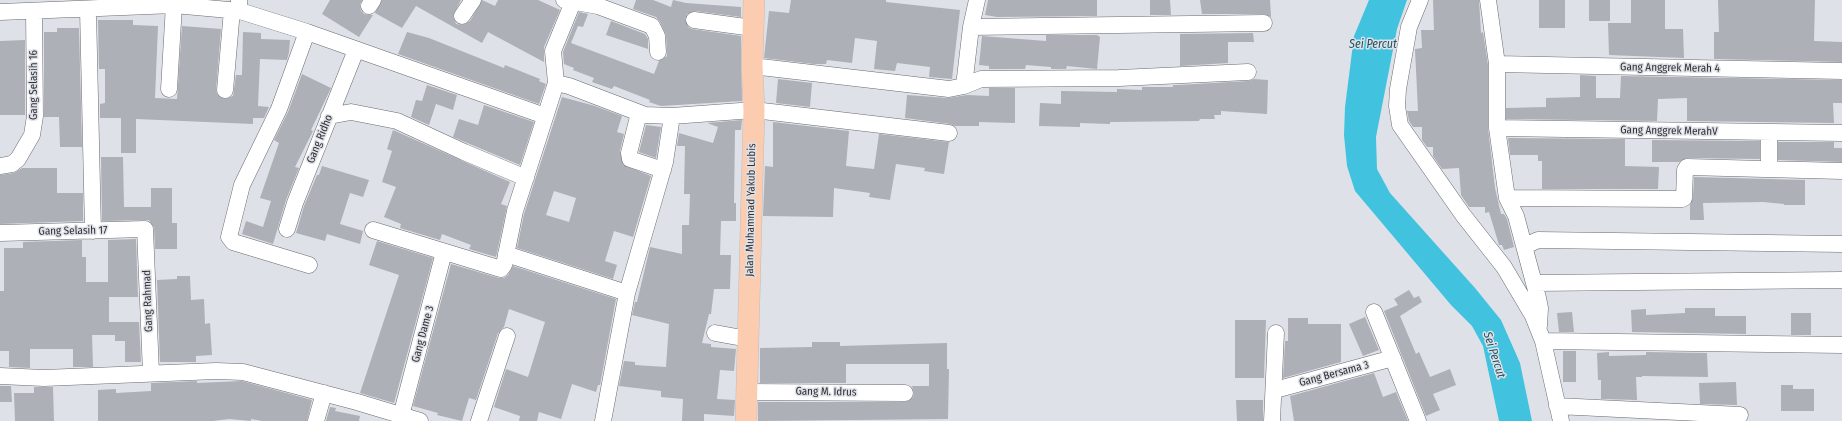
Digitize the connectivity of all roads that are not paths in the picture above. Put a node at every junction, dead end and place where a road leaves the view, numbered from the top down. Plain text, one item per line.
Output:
1 (473, 0) edge
2 (754, 0) edge
3 (977, 0) edge
4 (1420, 0) edge
5 (1488, 0) edge
6 (568, 1) edge
7 (174, 6) junction
8 (237, 7) edge
9 (88, 10) junction
10 (0, 12) edge
11 (34, 12) junction
12 (462, 16) dead end
13 (694, 20) dead end
14 (1264, 23) dead end
15 (972, 27) junction
16 (753, 28) junction
17 (307, 32) junction
18 (356, 50) junction
19 (658, 52) dead end
20 (1497, 64) junction
21 (752, 66) junction
22 (1842, 71) edge
23 (1248, 72) dead end
24 (556, 83) junction
25 (964, 86) junction
26 (169, 89) dead end
27 (225, 90) dead end
28 (754, 110) junction
29 (639, 113) junction
30 (329, 116) junction
31 (545, 116) junction
32 (672, 116) junction
33 (1497, 128) junction
34 (949, 133) dead end
35 (1769, 133) junction
36 (1842, 133) edge
37 (0, 166) edge
38 (1769, 169) junction
39 (663, 170) junction
40 (1842, 171) edge
41 (526, 178) junction
42 (1507, 198) junction
43 (146, 229) joint
44 (287, 229) dead end
45 (373, 230) dead end
46 (93, 231) junction
47 (0, 232) edge
48 (1842, 244) edge
49 (1525, 246) junction
50 (444, 252) junction
51 (506, 254) junction
52 (309, 265) dead end
53 (1842, 280) edge
54 (1534, 284) junction
55 (627, 293) junction
56 (1374, 312) dead end
57 (715, 333) dead end
58 (1276, 333) dead end
59 (1541, 334) junction
60 (507, 336) dead end
61 (748, 339) junction
62 (1842, 345) edge
63 (1393, 358) junction
64 (151, 373) junction
65 (0, 376) edge
66 (1275, 390) junction
67 (747, 392) junction
68 (324, 393) junction
69 (905, 394) dead end
70 (1559, 414) edge
71 (1740, 415) dead end
72 (401, 416) junction
73 (316, 421) edge
74 (420, 421) edge
75 (479, 421) edge
76 (603, 421) edge
77 (746, 421) edge
78 (1272, 421) edge
79 (1418, 421) edge

1 - 12 street
2 - 16 main road, Jalan Muhammad Yakub Lubis
3 - 15 street
4 - 59 street
5 - 20 street
6 - 19 street
6 - 24 street
7 - 8 street
7 - 9 street
7 - 26 street
8 - 17 street
8 - 27 street
9 - 11 street
9 - 46 street
10 - 11 street
11 - 37 street, Gang Selasih 16
13 - 16 street
14 - 15 street
15 - 25 street
16 - 21 main road, Jalan Muhammad Yakub Lubis
17 - 18 street
17 - 52 street
18 - 30 street, Gang Ridho
18 - 31 street
20 - 22 street, Gang Anggrek Merah 4
20 - 33 street
21 - 25 street
21 - 28 main road, Jalan Muhammad Yakub Lubis
23 - 25 street
24 - 29 street
24 - 31 street
28 - 32 street
28 - 34 street
28 - 61 main road, Jalan Muhammad Yakub Lubis
29 - 32 street
29 - 39 street
30 - 41 street
30 - 44 street, Gang Ridho
31 - 41 street
32 - 39 street
33 - 35 street, Gang Anggrek MerahV
33 - 42 street
35 - 36 street, Gang Anggrek MerahV
35 - 38 street
38 - 40 street
38 - 42 street
39 - 55 street
41 - 51 street
42 - 49 street
43 - 46 street, Gang Selasih 17
43 - 64 street, Gang Rahmad
45 - 50 street
46 - 47 street, Gang Selasih 17
48 - 49 street
49 - 54 street
50 - 51 street
50 - 72 street, Gang Dame 3
51 - 55 street
53 - 54 street
54 - 59 street
55 - 76 street
56 - 63 street
57 - 61 street
58 - 66 street
59 - 62 street
59 - 70 street
60 - 75 street
61 - 67 main road, Jalan Muhammad Yakub Lubis
63 - 66 street, Gang Bersama 3
63 - 79 street
64 - 65 street
64 - 68 street
66 - 78 street
67 - 69 street, Gang M. Idrus
67 - 77 main road, Jalan Muhammad Yakub Lubis
68 - 72 street
68 - 73 street
70 - 71 street
72 - 74 street

